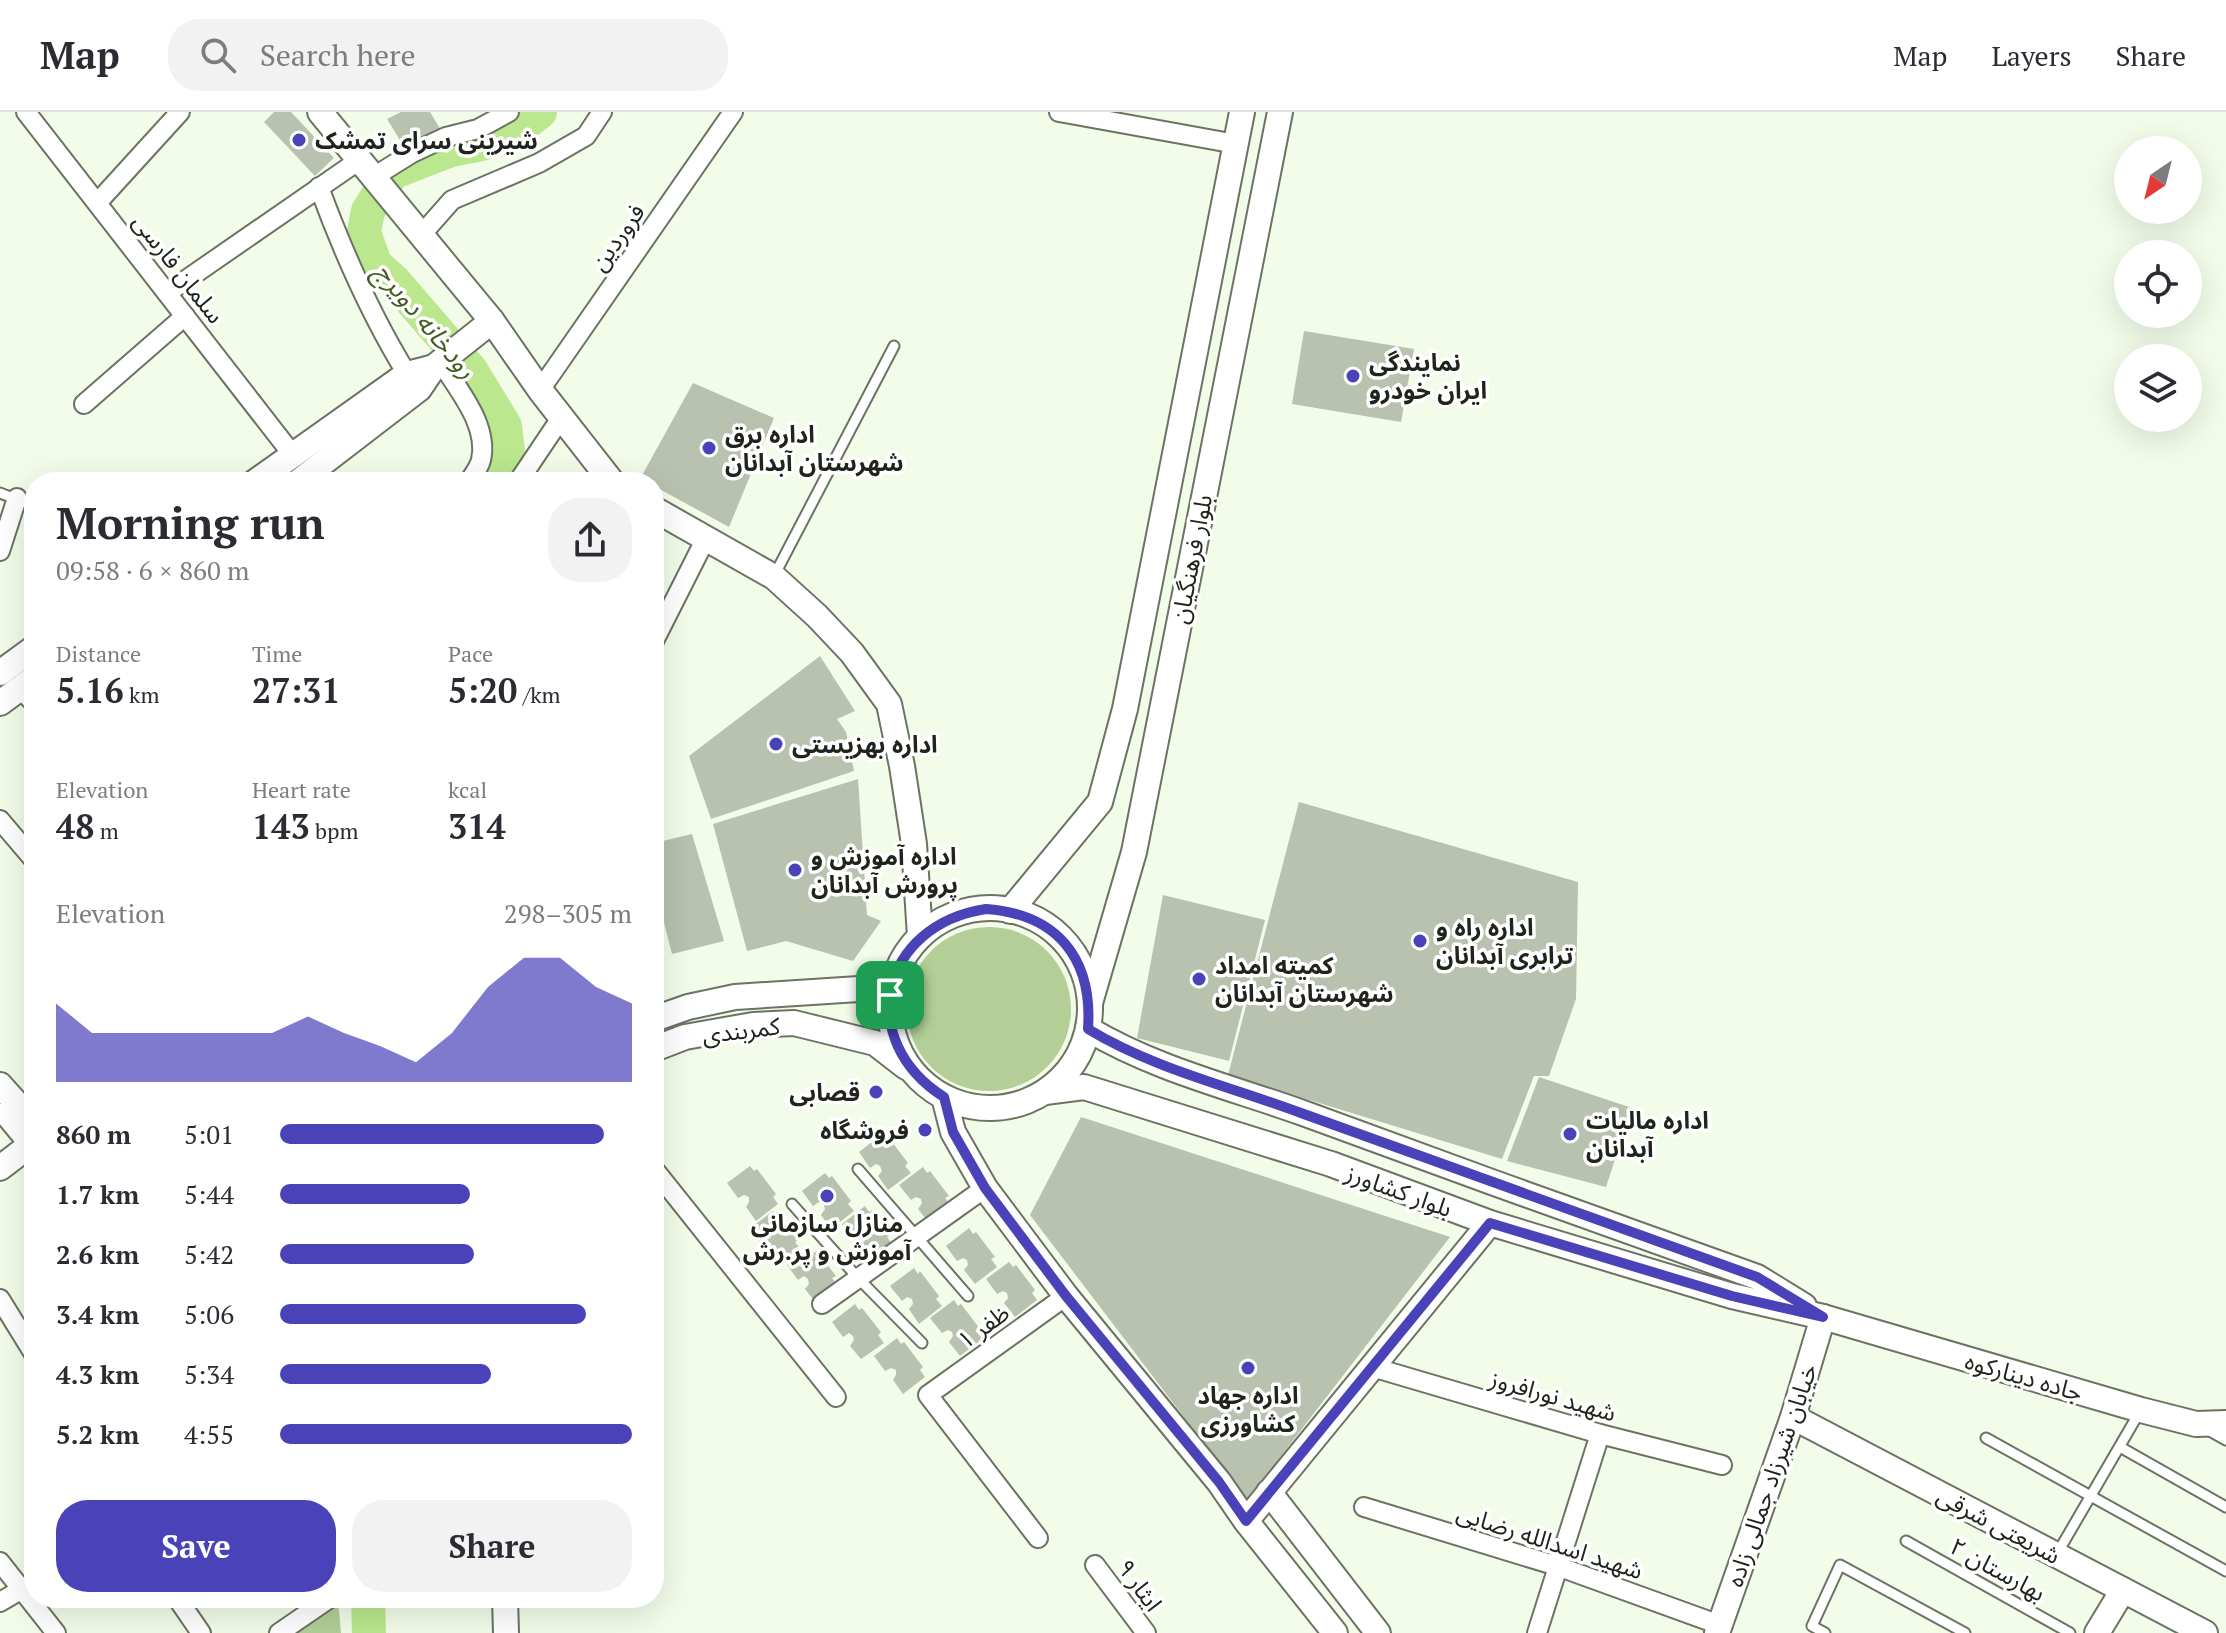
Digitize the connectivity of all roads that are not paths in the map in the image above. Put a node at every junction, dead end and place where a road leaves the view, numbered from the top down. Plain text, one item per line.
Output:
1 (26, 112) edge
2 (180, 112) edge
3 (320, 112) edge
4 (509, 112) edge
5 (602, 112) edge
6 (733, 112) edge
7 (1059, 112) edge
8 (1280, 112) edge
9 (1239, 130) edge
10 (1274, 140) junction
11 (368, 174) junction
12 (319, 187) junction
13 (98, 202) junction
14 (422, 234) junction
15 (167, 293) junction
16 (185, 316) junction
17 (492, 321) junction
18 (894, 346) dead end
19 (440, 362) junction
20 (407, 374) junction
21 (540, 390) junction
22 (84, 404) dead end
23 (561, 418) junction
24 (292, 454) junction
25 (268, 472) edge
26 (316, 472) edge
27 (475, 472) edge
28 (525, 472) edge
29 (604, 472) edge
30 (8, 495) edge
31 (664, 515) edge
32 (706, 538) junction
33 (0, 551) edge
34 (774, 577) junction
35 (664, 621) edge
36 (24, 655) edge
37 (0, 673) edge
38 (0, 820) edge
39 (24, 848) edge
40 (1010, 911) junction
41 (920, 936) junction
42 (895, 975) junction
43 (1090, 1003) junction
44 (664, 1015) edge
45 (1088, 1029) junction
46 (664, 1045) edge
47 (914, 1073) junction
48 (0, 1085) edge
49 (1045, 1092) junction
50 (944, 1097) junction
51 (0, 1106) edge
52 (1285, 1107) junction
53 (24, 1122) edge
54 (1332, 1124) junction
55 (24, 1128) edge
56 (24, 1145) edge
57 (1273, 1146) junction
58 (1331, 1164) junction
59 (0, 1168) edge
60 (858, 1169) dead end
61 (664, 1182) edge
62 (985, 1188) junction
63 (792, 1204) dead end
64 (1490, 1223) junction
65 (916, 1237) junction
66 (858, 1278) junction
67 (968, 1296) dead end
68 (1066, 1296) junction
69 (0, 1299) edge
70 (822, 1304) dead end
71 (1823, 1317) junction
72 (24, 1336) edge
73 (922, 1343) dead end
74 (1372, 1367) junction
75 (836, 1397) dead end
76 (2141, 1410) junction
77 (1793, 1417) junction
78 (2226, 1423) edge
79 (2196, 1424) junction
80 (1600, 1434) junction
81 (1986, 1438) dead end
82 (2226, 1440) edge
83 (2120, 1447) junction
84 (1722, 1465) dead end
85 (1269, 1492) junction
86 (2090, 1497) junction
87 (1364, 1507) dead end
88 (2226, 1507) edge
89 (1246, 1521) junction
90 (1038, 1538) dead end
91 (1906, 1541) dead end
92 (2056, 1555) junction
93 (0, 1562) edge
94 (1095, 1565) dead end
95 (1557, 1566) junction
96 (2226, 1571) edge
97 (24, 1582) edge
98 (24, 1587) edge
99 (2123, 1590) junction
100 (0, 1602) edge
101 (41, 1608) edge
102 (184, 1608) edge
103 (315, 1608) edge
104 (505, 1608) edge
105 (1718, 1629) edge
106 (56, 1633) edge
107 (201, 1633) edge
108 (279, 1633) edge
109 (506, 1633) edge
110 (1146, 1633) edge
111 (1335, 1633) edge
112 (1378, 1633) edge
113 (1537, 1633) edge
114 (1825, 1633) edge
115 (1965, 1633) edge
116 (2070, 1633) edge
117 (2097, 1633) edge
118 (2205, 1633) edge

1 - 13 street, سلمان فارسی
2 - 13 street
3 - 11 main road
4 - 11 street
5 - 14 street
6 - 21 street, فروردین
7 - 9 street
8 - 10 main road, بلوار فرهنگیان
9 - 10 main road
9 - 40 main road, بلوار فرهنگیان
10 - 43 main road, بلوار فرهنگیان
11 - 12 street
11 - 14 main road
12 - 15 street
12 - 20 street
13 - 15 street, سلمان فارسی
14 - 17 main road
15 - 16 street, سلمان فارسی
16 - 22 street
16 - 24 street, سلمان فارسی
17 - 19 main road
17 - 21 main road
18 - 34 lane
19 - 20 main road
19 - 26 main road
19 - 27 street
20 - 24 main road
21 - 23 main road
23 - 28 street
23 - 29 main road
24 - 25 main road
30 - 33 street
31 - 32 main road
32 - 34 main road
32 - 35 street
34 - 41 main road
36 - 37 main road
38 - 39 street
40 - 41 main road
40 - 43 main road
41 - 42 main road
42 - 44 main road, کمربندی
42 - 47 main road
43 - 45 main road
45 - 49 main road
45 - 52 main road, بلوار کشاورز
46 - 47 main road, کمربندی
47 - 50 main road
48 - 53 main road
49 - 50 main road
49 - 57 main road, بلوار کشاورز
50 - 62 main road
51 - 55 main road
52 - 54 main road, بلوار کشاورز
52 - 57 main road
54 - 58 main road
54 - 71 main road, بلوار کشاورز
56 - 59 main road
57 - 58 main road, بلوار کشاورز
58 - 64 main road, بلوار کشاورز
60 - 65 lane
61 - 75 street
62 - 65 street
62 - 68 main road
63 - 66 lane
64 - 71 main road, بلوار کشاورز
64 - 74 main road
65 - 66 street
65 - 67 lane
66 - 70 street
66 - 73 lane
68 - 89 main road
68 - 90 street, ظفر ۱
69 - 72 street
71 - 76 main road, جاده دینارکوه
71 - 77 main road, خیابان شیرزاد جمالی زاده
74 - 80 street, شهید نورافروز
74 - 85 main road
76 - 79 main road, جاده دینارکوه
76 - 83 lane
77 - 92 main road, شریعتی شرقی
77 - 105 main road, خیابان شیرزاد جمالی زاده
78 - 79 main road, جاده دینارکوه
79 - 82 lane
80 - 84 street, شهید نورافروز
80 - 95 street
81 - 86 lane
83 - 86 lane
83 - 88 lane
85 - 89 main road
85 - 112 main road
86 - 92 lane
86 - 96 lane
87 - 95 street, شهید اسدالله رضایی
89 - 111 main road
91 - 116 lane, بهارستان ۲
92 - 99 main road, شریعتی شرقی
93 - 97 street
94 - 110 street, ایثار ۹
95 - 105 street, شهید اسدالله رضایی
95 - 113 street
98 - 100 street
99 - 117 main road
99 - 118 main road, شریعتی شرقی
101 - 106 street
102 - 107 street
103 - 108 street
104 - 109 main road
114 - 115 lane

